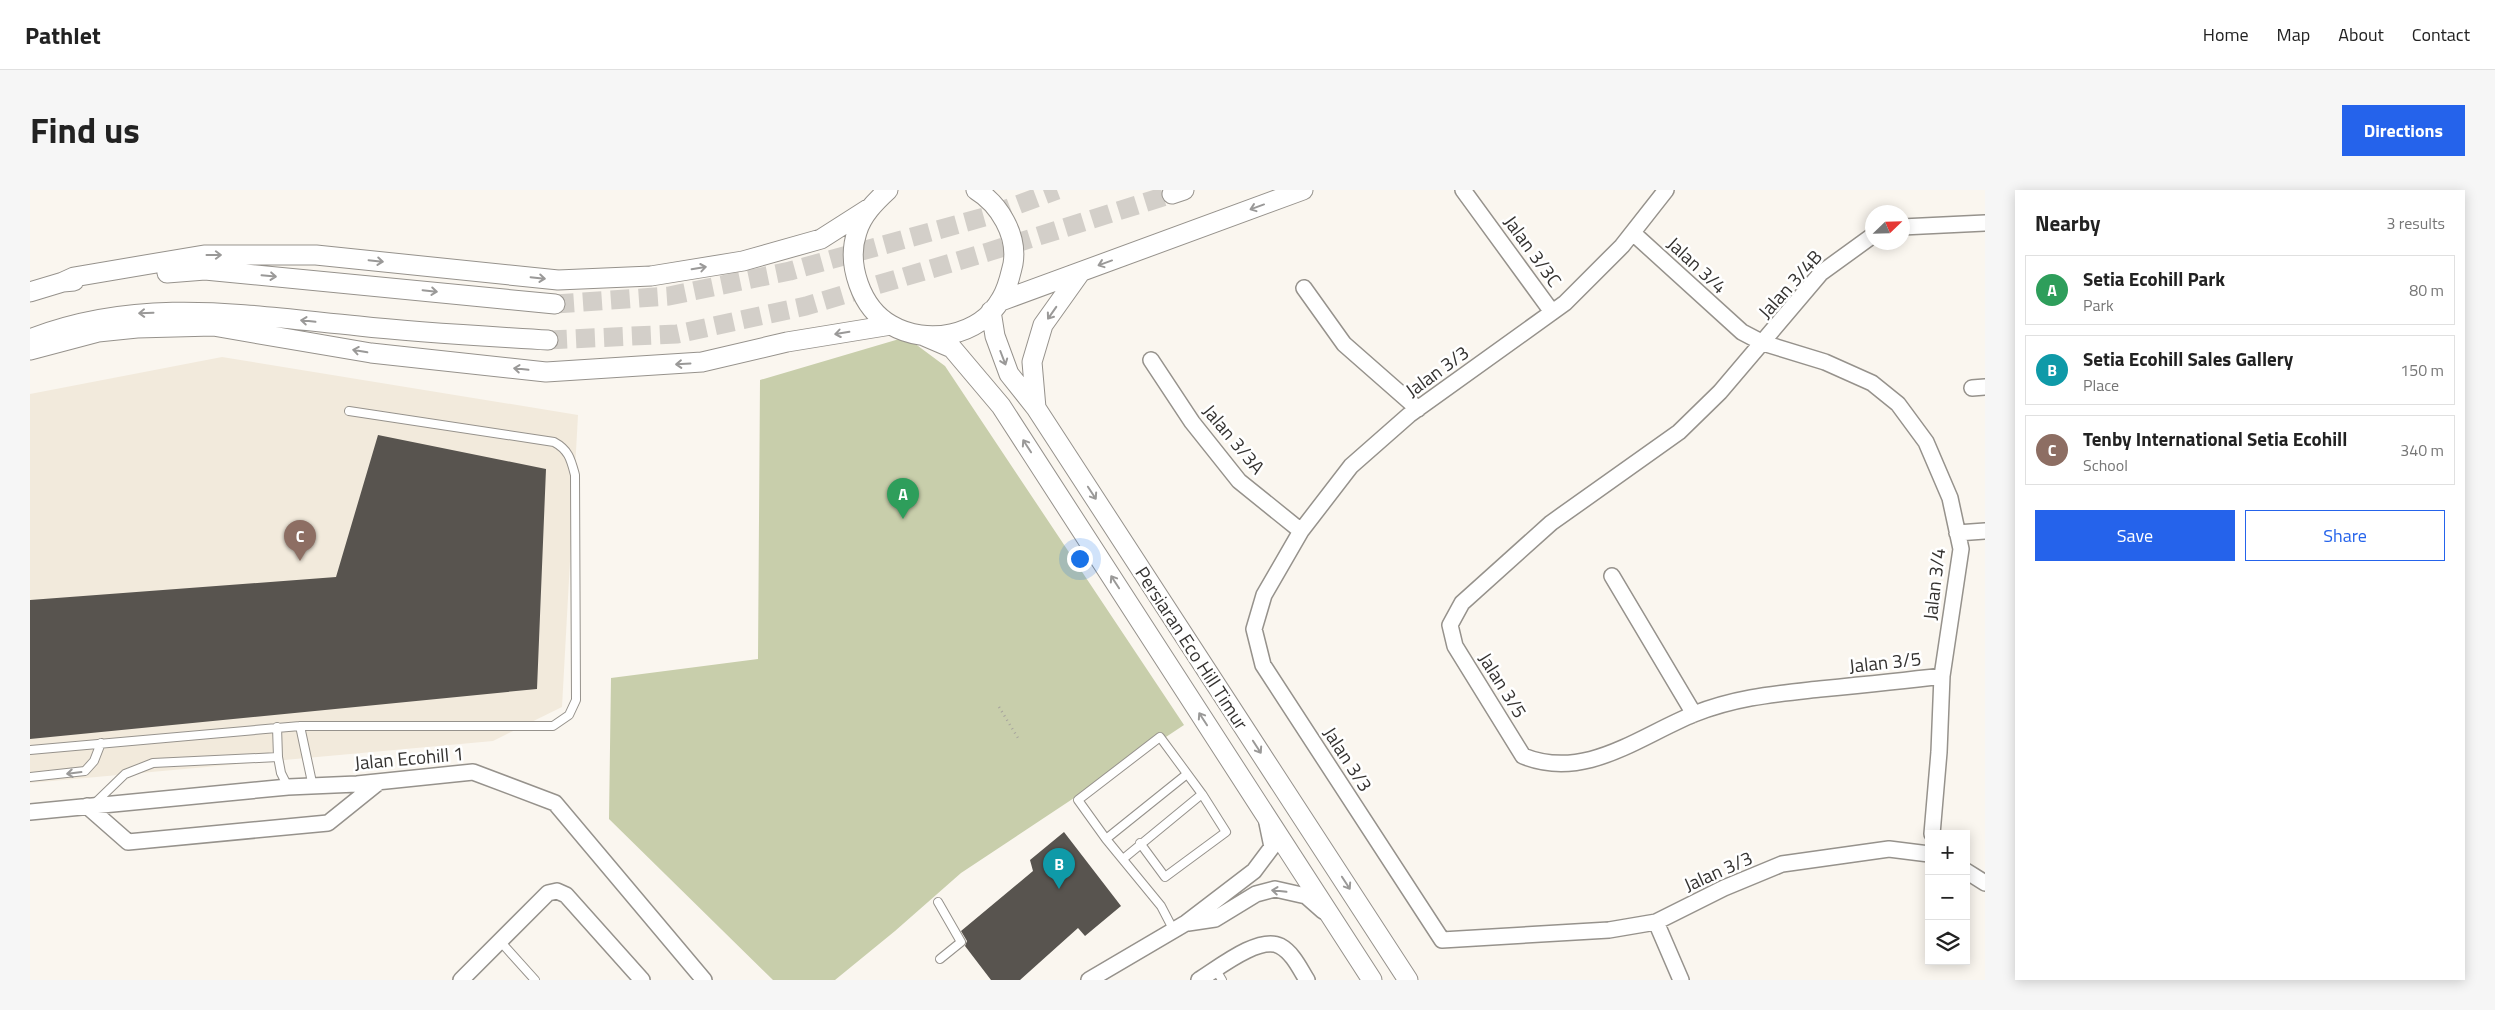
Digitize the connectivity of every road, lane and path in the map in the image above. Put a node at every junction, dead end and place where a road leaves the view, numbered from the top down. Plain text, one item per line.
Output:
1 (887, 190) edge
2 (976, 190) edge
3 (1303, 190) edge
4 (1462, 190) edge
5 (1666, 190) edge
6 (868, 209) junction
7 (1985, 223) edge
8 (1910, 227) edge
9 (1633, 233) junction
10 (1865, 241) edge
11 (1080, 273) junction
12 (63, 282) junction
13 (1304, 288) dead end
14 (30, 292) edge
15 (555, 304) tunnel mouth
16 (996, 306) junction
17 (1552, 312) junction
18 (890, 325) junction
19 (924, 336) junction
20 (30, 339) edge
21 (548, 340) tunnel mouth
22 (1764, 344) junction
23 (30, 350) edge
24 (1151, 360) dead end
25 (1036, 408) junction
26 (1418, 409) junction
27 (349, 411) dead end
28 (1301, 531) junction
29 (1985, 531) edge
30 (1958, 533) junction
31 (1612, 576) dead end
32 (1942, 676) junction
33 (999, 707) dead end
34 (1694, 714) junction
35 (300, 726) junction
36 (277, 727) junction
37 (1018, 738) dead end
38 (101, 743) junction
39 (30, 750) edge
40 (278, 757) junction
41 (1187, 774) junction
42 (30, 777) edge
43 (379, 782) junction
44 (313, 786) junction
45 (288, 788) junction
46 (1202, 794) junction
47 (90, 806) junction
48 (1262, 811) junction
49 (30, 812) edge
50 (1932, 830) edge
51 (1106, 839) junction
52 (1140, 843) junction
53 (1925, 854) edge
54 (1123, 859) junction
55 (1970, 874) edge
56 (1985, 883) edge
57 (938, 902) dead end
58 (1335, 922) junction
59 (1656, 922) junction
60 (1180, 926) junction
61 (500, 942) junction
62 (940, 959) dead end
63 (1219, 975) edge
64 (461, 980) edge
65 (535, 980) edge
66 (642, 980) edge
67 (704, 980) edge
68 (1089, 980) edge
69 (1199, 980) edge
70 (1307, 980) edge
71 (1372, 980) edge
72 (1408, 980) edge
73 (1681, 980) edge

1 - 6 street
2 - 16 street
3 -> 11 street
4 - 17 street, Jalan 3/3C
5 - 9 street, Jalan 3/3
12 -> 6 street
6 - 18 street
7 - 8 street
9 - 17 street, Jalan 3/3
9 - 22 street, Jalan 3/4
10 - 22 street, Jalan 3/4B
11 - 16 street
11 -> 25 street
12 - 14 street
12 -> 15 street
13 - 26 street
16 - 19 street
16 -> 25 street, Persiaran Eco Hill Timur
17 - 26 street, Jalan 3/3
18 - 19 street
18 -> 23 street
48 -> 19 street, Persiaran Eco Hill Timur
21 -> 20 street
22 - 30 street, Jalan 3/4
22 - 34 street, Jalan 3/5
24 - 28 street, Jalan 3/3A
25 -> 72 street, Persiaran Eco Hill Timur
26 - 28 street, Jalan 3/3
27 - 35 lane
28 - 59 street, Jalan 3/3
29 - 30 street
30 - 32 street, Jalan 3/4
31 - 34 street
32 - 34 street, Jalan 3/5
32 - 50 street, Jalan 3/4
33 - 37 path
35 - 36 lane
35 - 44 lane
36 - 38 lane
36 - 40 lane
38 - 39 lane
38 -> 42 lane
40 - 45 lane
40 - 47 lane
41 - 46 lane
41 - 51 lane
41 - 51 lane
43 - 44 street, Jalan Ecohill 1
43 - 47 street
43 - 67 street, Jalan Ecohill 1
44 - 45 street, Jalan Ecohill 1
45 - 47 street, Jalan Ecohill 1
46 - 52 lane
46 - 52 lane
47 - 49 street, Jalan Ecohill 1
48 - 58 street, Persiaran Eco Hill Timur
48 - 60 street
51 - 54 lane
52 - 54 lane
53 - 59 street, Jalan 3/3
54 - 60 lane
55 - 56 street
57 - 62 lane
58 -> 60 street
58 - 71 street, Persiaran Eco Hill Timur
59 - 73 street
60 - 68 street
61 - 64 street
61 - 65 lane
61 - 66 street
63 - 69 street
63 - 70 street

